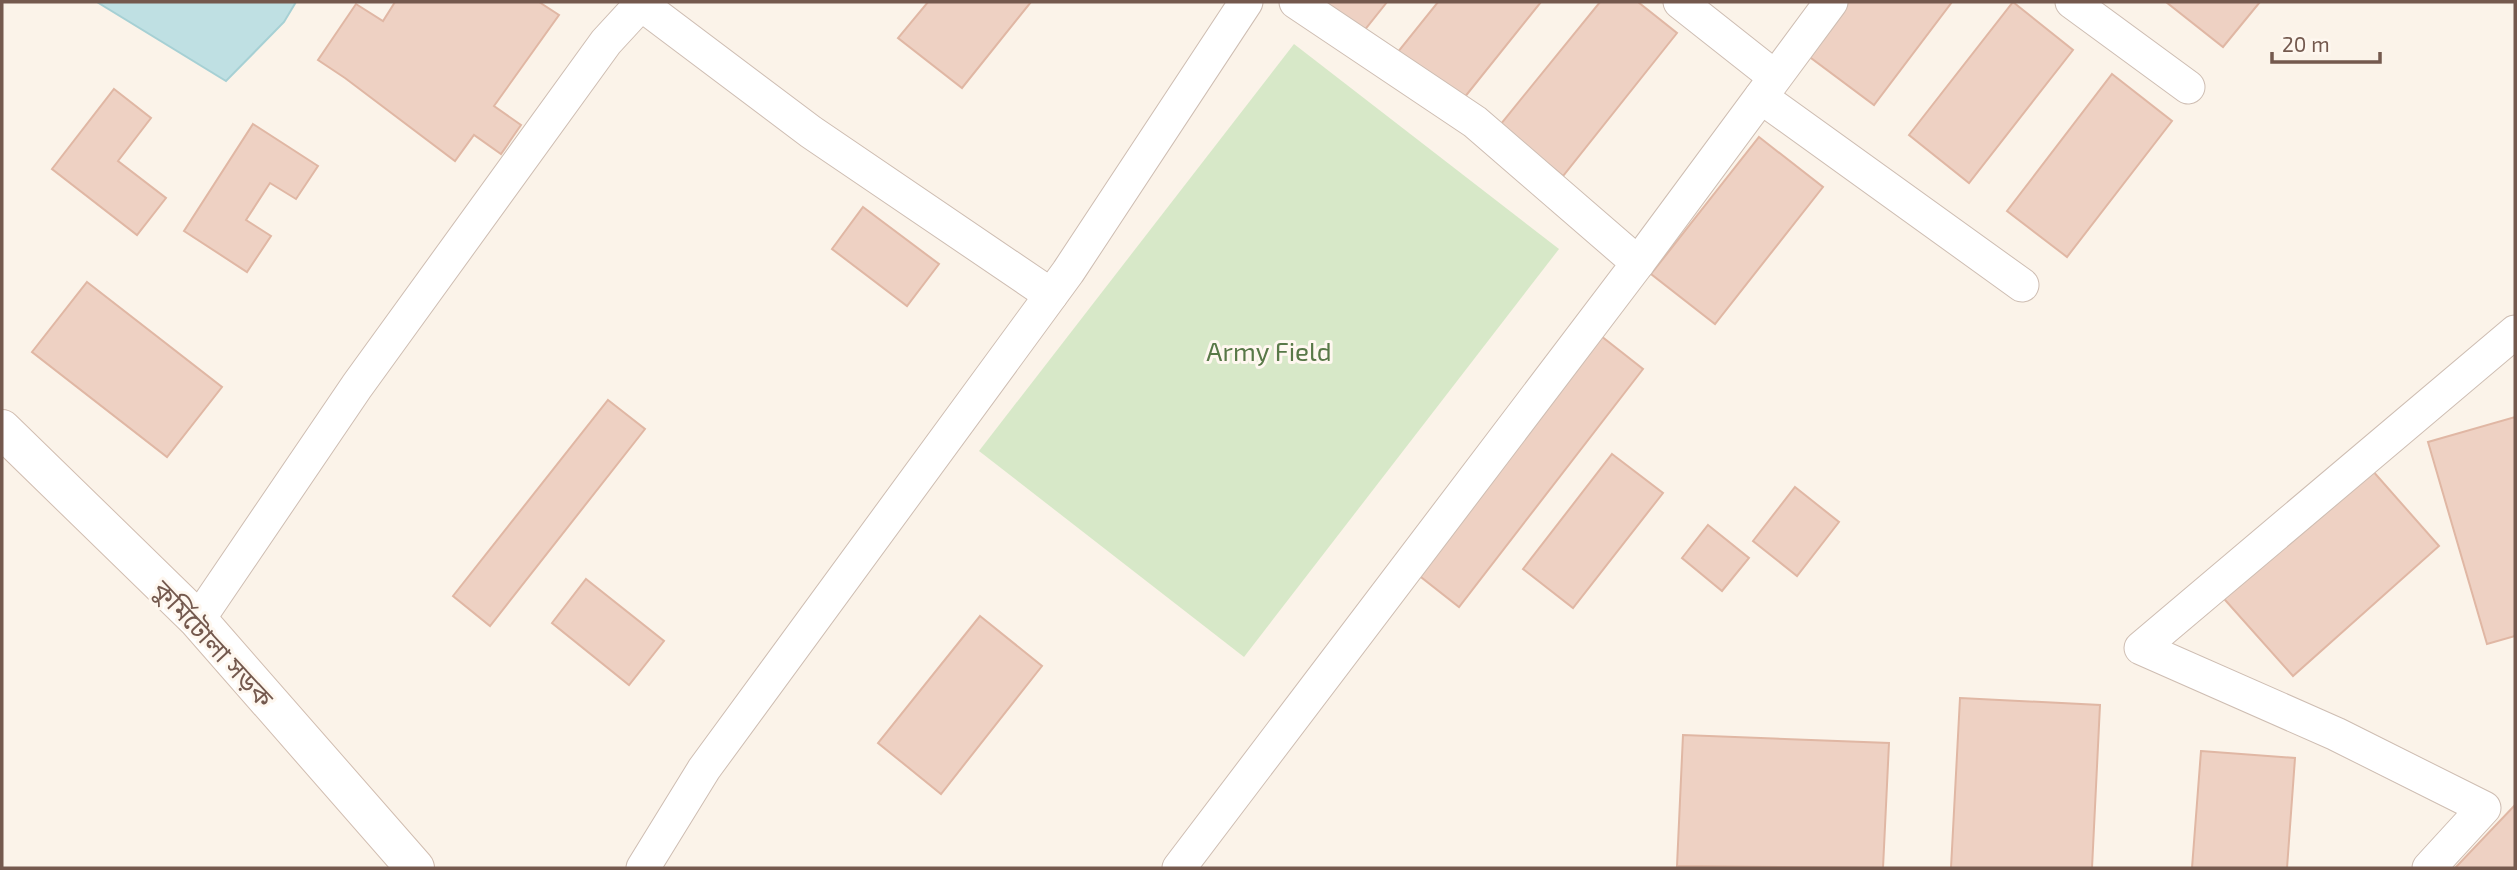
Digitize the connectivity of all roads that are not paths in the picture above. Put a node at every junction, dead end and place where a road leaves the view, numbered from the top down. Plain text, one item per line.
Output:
1 (1246, 2) edge
2 (1296, 2) edge
3 (1680, 2) edge
4 (1831, 2) edge
5 (2073, 2) edge
6 (1768, 87) junction
7 (2188, 87) dead end
8 (1638, 263) junction
9 (2022, 285) dead end
10 (1051, 295) junction
11 (2515, 332) edge
12 (2, 429) edge
13 (198, 620) junction
14 (415, 868) edge
15 (643, 868) edge
16 (1179, 868) edge
17 (2429, 868) edge

1 - 10 street
2 - 8 street
3 - 6 street
4 - 6 street
5 - 7 street
6 - 8 street
6 - 9 street
8 - 16 street
10 - 13 street
10 - 15 street
11 - 17 street
12 - 13 street, কুর্মিটোলা সড়ক
13 - 14 street, কুর্মিটোলা সড়ক

